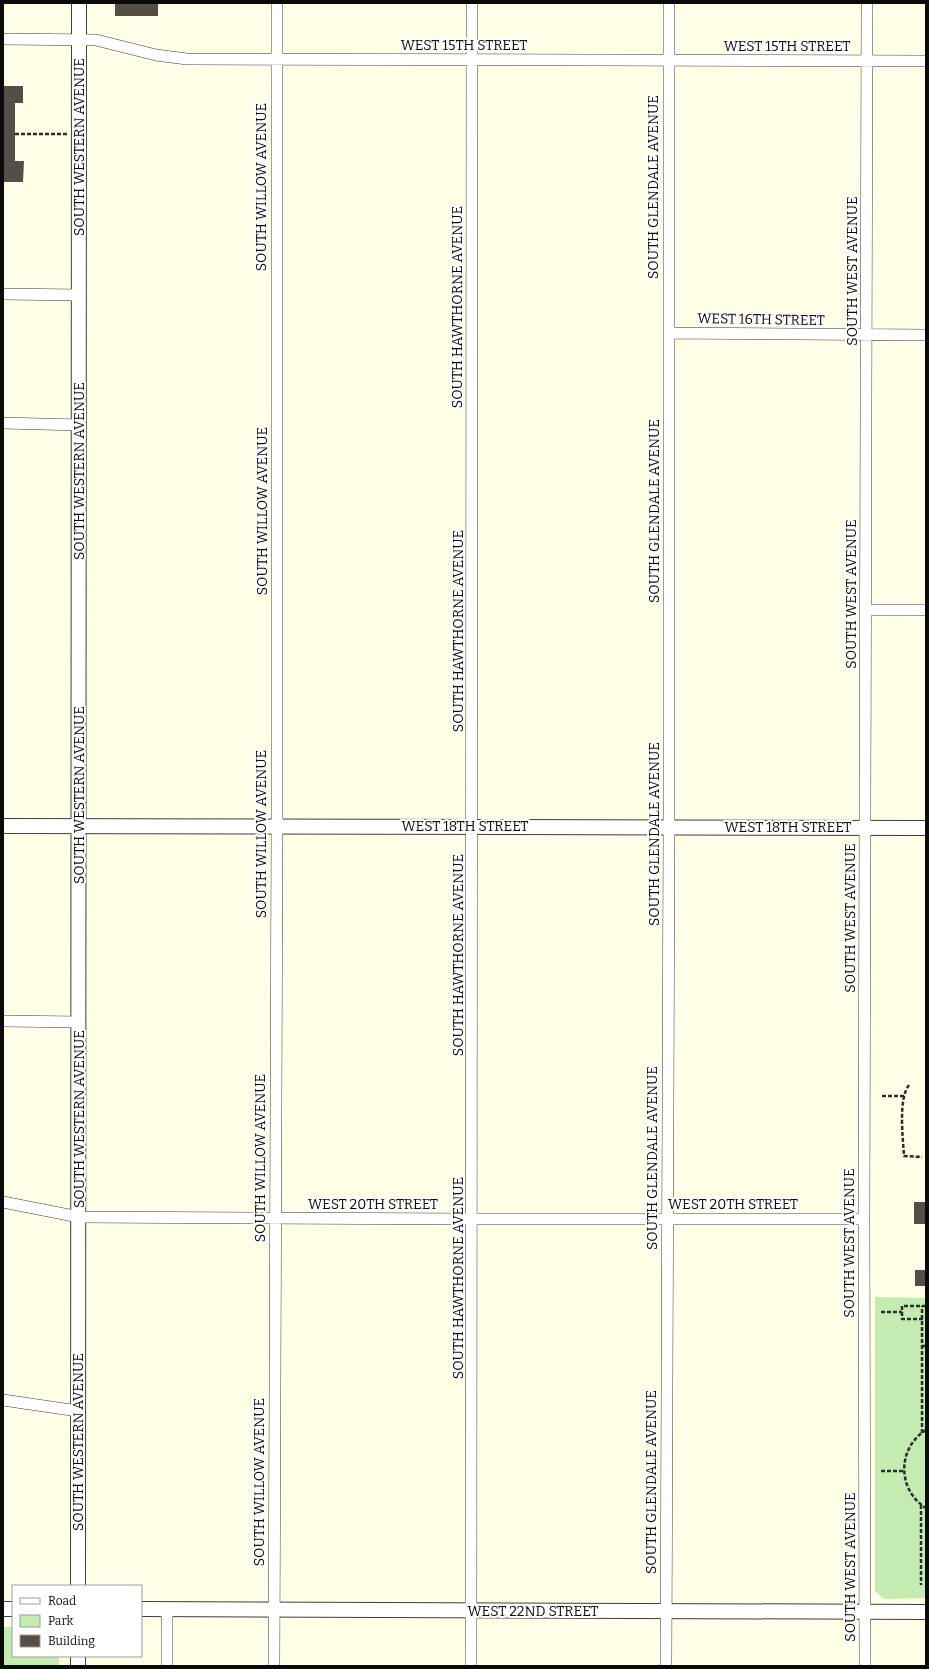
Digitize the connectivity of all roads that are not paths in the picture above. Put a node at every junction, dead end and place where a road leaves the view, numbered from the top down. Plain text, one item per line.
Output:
1 (79, 3) edge
2 (277, 3) edge
3 (472, 3) edge
4 (669, 3) edge
5 (867, 3) edge
6 (3, 39) edge
7 (79, 39) junction
8 (276, 59) junction
9 (472, 59) junction
10 (866, 61) junction
11 (926, 61) edge
12 (668, 62) junction
13 (3, 294) edge
14 (79, 295) junction
15 (669, 333) junction
16 (867, 335) junction
17 (926, 335) edge
18 (3, 423) edge
19 (79, 425) junction
20 (866, 610) junction
21 (926, 610) edge
22 (3, 826) edge
23 (79, 826) junction
24 (277, 826) junction
25 (473, 826) junction
26 (669, 826) junction
27 (865, 828) junction
28 (926, 828) edge
29 (3, 1021) edge
30 (79, 1022) junction
31 (3, 1202) edge
32 (79, 1217) junction
33 (275, 1218) junction
34 (473, 1219) junction
35 (666, 1219) junction
36 (864, 1219) junction
37 (3, 1400) edge
38 (78, 1411) junction
39 (78, 1585) edge
40 (142, 1609) edge
41 (167, 1609) junction
42 (274, 1609) junction
43 (471, 1611) junction
44 (666, 1612) junction
45 (865, 1612) junction
46 (926, 1612) edge
47 (167, 1666) edge
48 (274, 1666) edge
49 (471, 1666) edge
50 (666, 1666) edge
51 (865, 1666) edge

1 - 7 street, SOUTH WESTERN AVENUE
2 - 8 street, SOUTH WILLOW AVENUE
3 - 9 street, SOUTH HAWTHORNE AVENUE
4 - 12 street, SOUTH GLENDALE AVENUE
5 - 10 street, SOUTH WEST AVENUE
6 - 7 street, WEST 15TH STREET
7 - 8 street, WEST 15TH STREET
7 - 14 street, SOUTH WESTERN AVENUE
8 - 9 street, WEST 15TH STREET
8 - 24 street, SOUTH WILLOW AVENUE
9 - 12 street, WEST 15TH STREET
9 - 25 street, SOUTH HAWTHORNE AVENUE
10 - 11 street, WEST 15TH STREET
10 - 12 street, WEST 15TH STREET
10 - 16 street, SOUTH WEST AVENUE
12 - 15 street, SOUTH GLENDALE AVENUE
13 - 14 street
14 - 19 street, SOUTH WESTERN AVENUE
15 - 16 street, WEST 16TH STREET
15 - 26 street, SOUTH GLENDALE AVENUE
16 - 17 street, WEST 16TH STREET
16 - 20 street, SOUTH WEST AVENUE
18 - 19 street
19 - 23 street, SOUTH WESTERN AVENUE
20 - 21 street
20 - 27 street, SOUTH WEST AVENUE
22 - 23 street, WEST 18TH STREET
23 - 24 street, WEST 18TH STREET
23 - 30 street, SOUTH WESTERN AVENUE
24 - 25 street, WEST 18TH STREET
24 - 33 street, SOUTH WILLOW AVENUE
25 - 26 street, WEST 18TH STREET
25 - 34 street, SOUTH HAWTHORNE AVENUE
26 - 27 street, WEST 18TH STREET
26 - 35 street, SOUTH GLENDALE AVENUE
27 - 28 street, WEST 18TH STREET
27 - 36 street, SOUTH WEST AVENUE
29 - 30 street
30 - 32 street, SOUTH WESTERN AVENUE
31 - 32 street, WEST 20TH STREET
32 - 33 street, WEST 20TH STREET
32 - 38 street, SOUTH WESTERN AVENUE
33 - 34 street, WEST 20TH STREET
33 - 42 street, SOUTH WILLOW AVENUE
34 - 35 street, WEST 20TH STREET
34 - 43 street, SOUTH HAWTHORNE AVENUE
35 - 36 street, WEST 20TH STREET
35 - 44 street, SOUTH GLENDALE AVENUE
36 - 45 street, SOUTH WEST AVENUE
37 - 38 street
38 - 39 street, SOUTH WESTERN AVENUE
40 - 41 street, WEST 22ND STREET
41 - 42 street, WEST 22ND STREET
41 - 47 street
42 - 43 street, WEST 22ND STREET
42 - 48 street, SOUTH WILLOW AVENUE
43 - 44 street, WEST 22ND STREET
43 - 49 street, SOUTH HAWTHORNE AVENUE
44 - 45 street, WEST 22ND STREET
44 - 50 street, SOUTH GLENDALE AVENUE
45 - 46 street, WEST 22ND STREET
45 - 51 street, SOUTH WEST AVENUE

